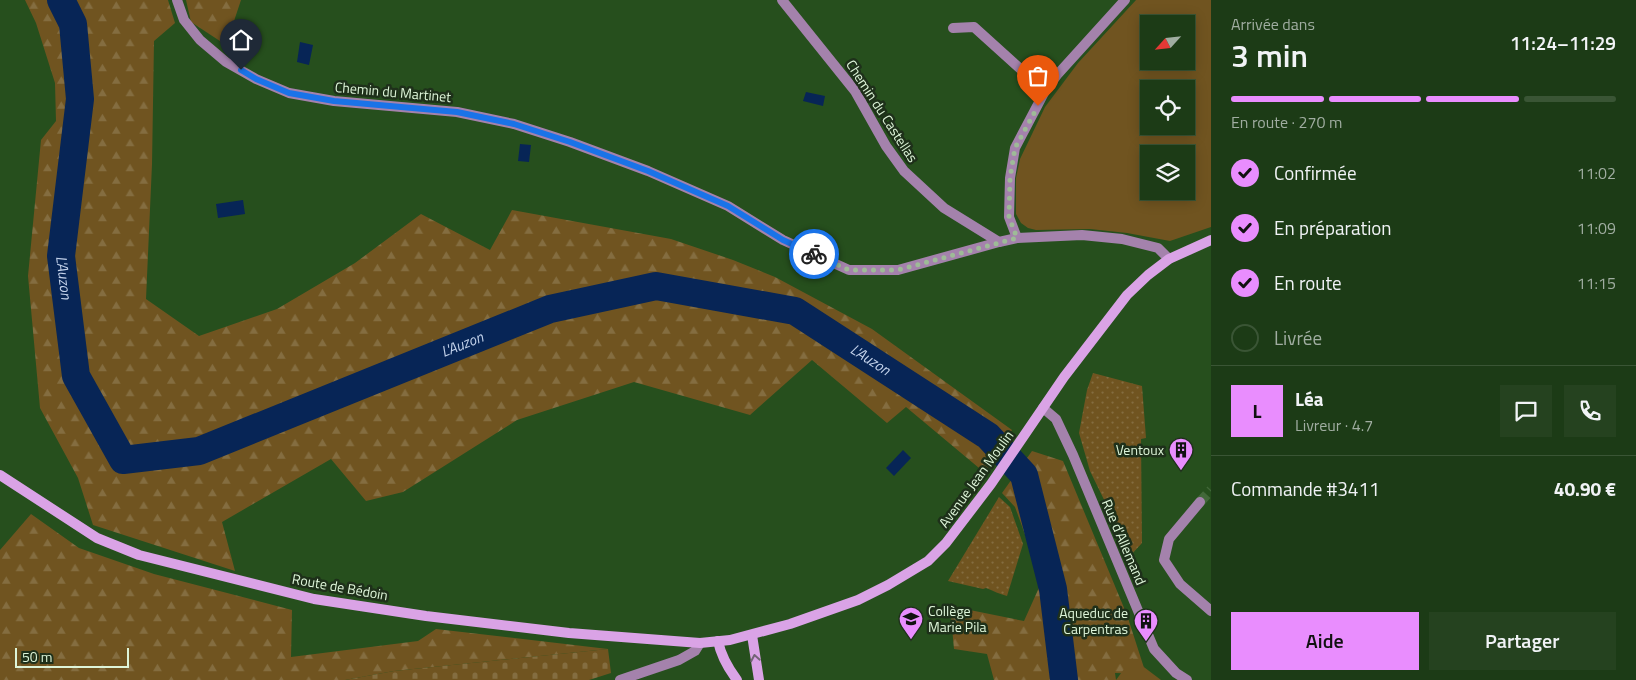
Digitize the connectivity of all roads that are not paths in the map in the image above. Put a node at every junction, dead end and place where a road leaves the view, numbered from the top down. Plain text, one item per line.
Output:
1 (177, 0) edge
2 (782, 0) edge
3 (1125, 0) edge
4 (953, 28) dead end
5 (1045, 91) junction
6 (1017, 238) junction
7 (1211, 240) edge
8 (999, 242) junction
9 (1170, 259) junction
10 (1043, 408) junction
11 (0, 475) edge
12 (1200, 502) tunnel mouth
13 (1211, 611) edge
14 (752, 635) junction
15 (718, 641) junction
16 (700, 643) junction
17 (620, 680) edge
18 (737, 680) edge
19 (759, 680) edge
20 (1187, 680) edge

1 - 8 street, Chemin du Martinet
2 - 8 street, Chemin du Castellas
3 - 5 street
4 - 5 street
5 - 6 street
6 - 8 street
6 - 9 street
7 - 9 main road, Avenue Jean Moulin
9 - 10 main road, Avenue Jean Moulin
10 - 14 main road, Avenue Jean Moulin
10 - 20 street, Rue d'Allemand
11 - 16 main road, Route de Bédoin
12 - 13 street
14 - 15 main road, Avenue Jean Moulin
19 -> 14 main road
15 - 16 main road, Avenue Jean Moulin
15 - 18 main road
16 - 17 street

